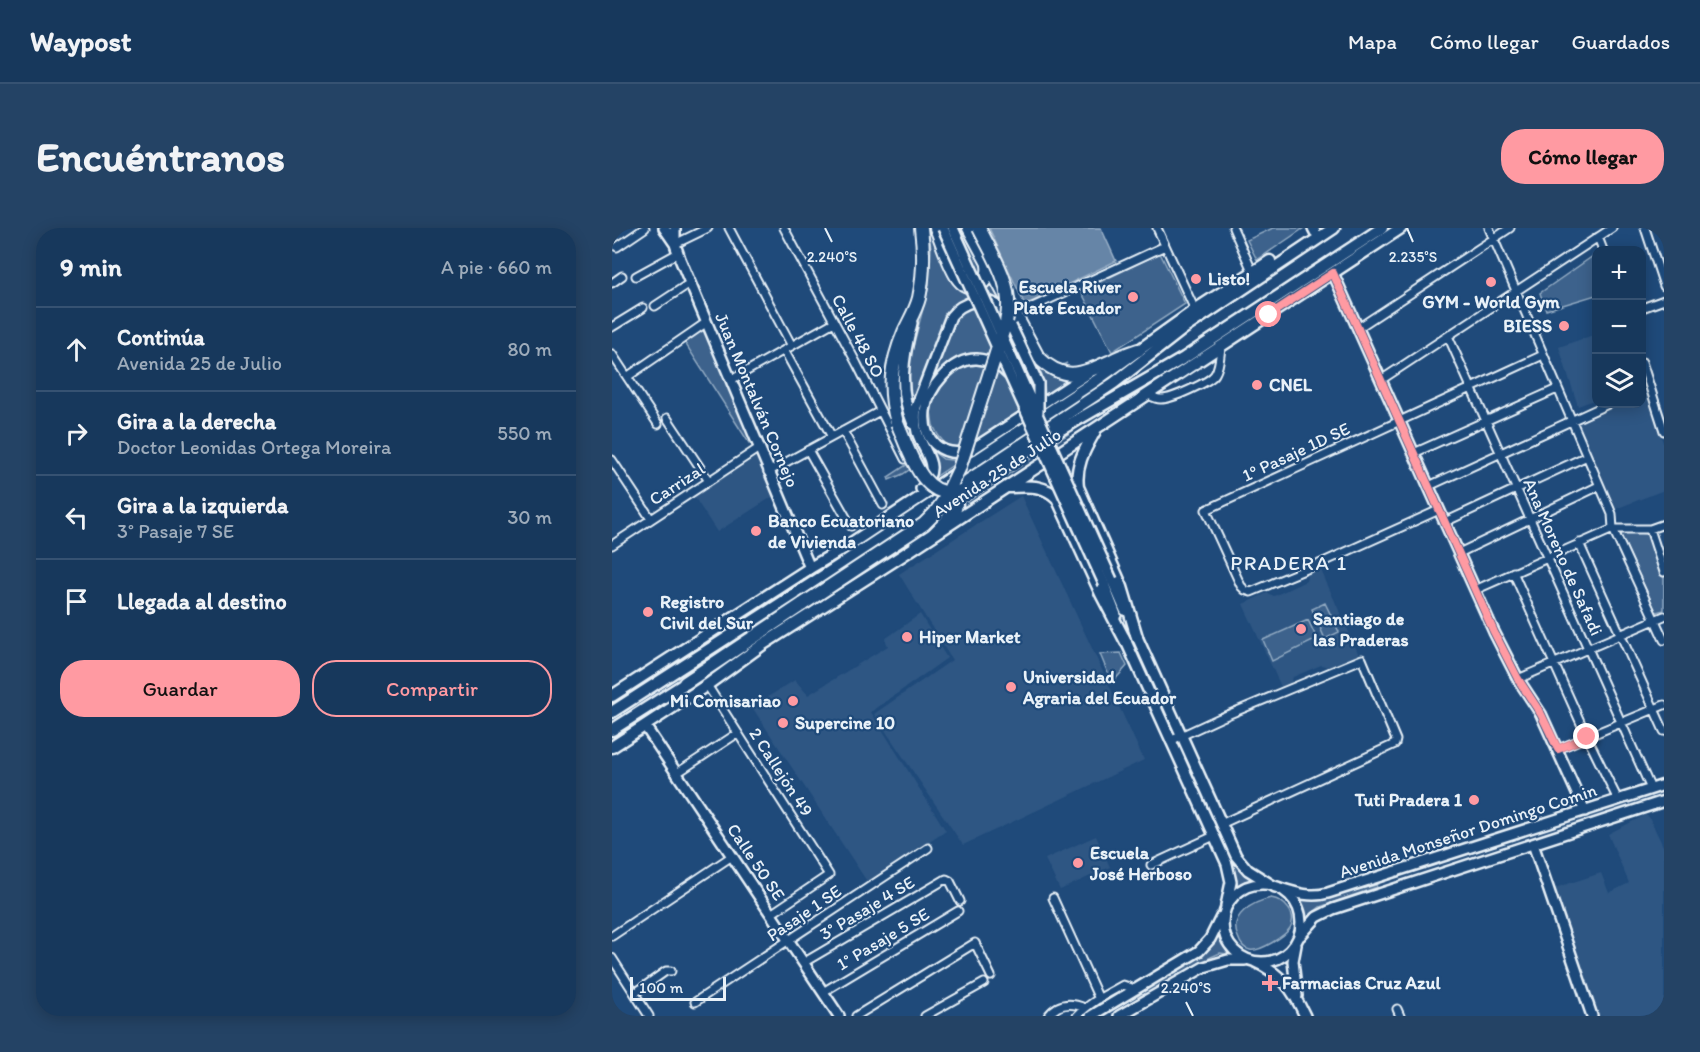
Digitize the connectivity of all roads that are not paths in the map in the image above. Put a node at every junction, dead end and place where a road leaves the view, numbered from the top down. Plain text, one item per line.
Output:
1 (645, 228) edge
2 (664, 228) edge
3 (675, 228) edge
4 (708, 228) edge
5 (729, 228) edge
6 (784, 228) edge
7 (921, 228) edge
8 (936, 228) edge
9 (943, 228) edge
10 (953, 228) edge
11 (969, 228) edge
12 (980, 228) edge
13 (1157, 228) edge
14 (1233, 228) edge
15 (1334, 228) edge
16 (1399, 228) edge
17 (1489, 228) edge
18 (1510, 228) edge
19 (1645, 228) edge
20 (1316, 229) edge
21 (1377, 231) edge
22 (1605, 231) edge
23 (1493, 239) junction
24 (1165, 246) junction
25 (1603, 246) edge
26 (617, 247) dead end
27 (676, 248) junction
28 (986, 260) junction
29 (1253, 273) junction
30 (1333, 273) junction
31 (622, 276) dead end
32 (636, 276) dead end
33 (612, 283) edge
34 (690, 283) junction
35 (1664, 286) edge
36 (1516, 291) junction
37 (919, 300) junction
38 (1664, 300) edge
39 (655, 306) dead end
40 (1646, 306) edge
41 (643, 308) dead end
42 (1195, 310) junction
43 (1024, 311) dead end
44 (707, 322) junction
45 (834, 322) junction
46 (612, 327) edge
47 (1358, 328) junction
48 (1184, 329) junction
49 (1448, 336) junction
50 (792, 346) junction
51 (1221, 346) junction
52 (784, 350) junction
53 (1138, 350) junction
54 (612, 354) edge
55 (1543, 356) junction
56 (1184, 358) junction
57 (1098, 368) junction
58 (627, 377) junction
59 (731, 380) junction
60 (1381, 380) junction
61 (1013, 381) junction
62 (1471, 388) junction
63 (1557, 389) junction
64 (1646, 389) edge
65 (1147, 394) junction
66 (1598, 408) edge
67 (880, 411) junction
68 (667, 418) dead end
69 (1040, 420) junction
70 (1570, 420) junction
71 (1400, 421) junction
72 (1486, 421) junction
73 (658, 424) dead end
74 (1097, 427) junction
75 (843, 431) junction
76 (1664, 431) edge
77 (917, 432) junction
78 (832, 437) junction
79 (1035, 445) joint
80 (759, 448) junction
81 (808, 450) junction
82 (1414, 453) junction
83 (1500, 453) junction
84 (1587, 456) junction
85 (905, 459) dead end
86 (612, 460) edge
87 (768, 472) junction
88 (709, 481) junction
89 (1429, 486) junction
90 (1599, 486) junction
91 (1007, 487) junction
92 (921, 489) joint
93 (1516, 489) junction
94 (883, 505) dead end
95 (906, 507) junction
96 (927, 507) junction
97 (1439, 510) junction
98 (651, 519) junction
99 (1530, 519) junction
100 (1445, 522) junction
101 (1664, 524) edge
102 (851, 526) dead end
103 (1613, 529) junction
104 (1650, 529) junction
105 (1579, 543) junction
106 (612, 545) edge
107 (844, 548) junction
108 (1459, 553) junction
109 (903, 555) junction
110 (1547, 558) junction
111 (810, 568) junction
112 (1664, 569) edge
113 (1513, 573) junction
114 (1108, 582) junction
115 (1475, 590) junction
116 (1664, 616) edge
117 (731, 619) junction
118 (1655, 620) junction
119 (1621, 635) junction
120 (1137, 637) junction
121 (1664, 640) edge
122 (1126, 642) junction
123 (762, 645) junction
124 (1588, 649) junction
125 (1554, 664) junction
126 (682, 667) junction
127 (1518, 679) junction
128 (685, 683) junction
129 (707, 685) junction
130 (612, 696) edge
131 (660, 699) junction
132 (1664, 705) edge
133 (1654, 709) junction
134 (613, 711) edge
135 (1621, 723) junction
136 (612, 724) edge
137 (645, 726) junction
138 (612, 730) edge
139 (1664, 731) edge
140 (738, 733) junction
141 (1182, 735) junction
142 (1587, 737) junction
143 (1170, 741) junction
144 (612, 747) edge
145 (1558, 749) junction
146 (677, 774) junction
147 (1664, 785) edge
148 (1651, 789) junction
149 (1618, 800) junction
150 (1664, 801) edge
151 (1585, 811) junction
152 (1221, 824) junction
153 (1214, 836) junction
154 (1533, 844) junction
155 (928, 848) dead end
156 (732, 856) junction
157 (1151, 865) dead end
158 (1277, 887) junction
159 (1053, 898) dead end
160 (960, 901) dead end
161 (958, 910) dead end
162 (1224, 910) junction
163 (771, 914) junction
164 (612, 936) edge
165 (1298, 938) junction
166 (789, 941) junction
167 (612, 958) edge
168 (1250, 960) junction
169 (804, 963) junction
170 (671, 971) dead end
171 (991, 976) dead end
172 (984, 983) dead end
173 (1135, 989) junction
174 (823, 992) junction
175 (635, 993) junction
176 (1099, 999) junction
177 (695, 1002) dead end
178 (1298, 1002) junction
179 (1088, 1012) edge
180 (1134, 1012) edge
181 (1302, 1015) edge
182 (650, 1016) edge
183 (838, 1016) edge
184 (856, 1016) edge
185 (925, 1016) edge
186 (1048, 1016) edge
187 (1077, 1016) edge
188 (1119, 1016) edge
189 (1592, 1016) edge

1 - 26 street
2 - 27 main road, Juan Montalván Cornejo
3 - 27 main road, Juan Montalván Cornejo
4 - 27 street
5 - 50 street
6 - 45 street, Calle 48 SO
7 - 37 highway
8 - 28 highway
9 - 61 main road, bridge
10 - 69 main road, bridge
11 - 28 highway
12 - 128 highway, bridge
13 - 24 street
14 - 29 street
15 - 48 main road, Avenida 25 de Julio
16 - 21 main road
16 - 30 main road, Avenida 25 de Julio
17 - 23 street
18 - 23 street
19 - 35 street
20 - 29 main road, Avenida 25 de Julio
21 - 56 main road, Avenida 25 de Julio
22 - 25 street
22 - 36 street
23 - 36 street
23 - 47 street
24 - 42 street
24 - 43 street
27 - 32 street
27 - 34 main road, Juan Montalván Cornejo
28 - 57 highway
29 - 42 main road, Avenida 25 de Julio
30 - 47 main road
30 - 51 main road, Avenida 25 de Julio
31 - 33 street
34 - 39 street
34 - 44 main road, Juan Montalván Cornejo
36 - 49 street
36 - 55 street
37 - 77 main road
37 - 79 highway, bridge
38 - 40 street
41 - 46 street
42 - 53 main road, Avenida 25 de Julio
44 - 58 street
44 - 59 main road, Juan Montalván Cornejo
45 - 50 street
45 - 67 street, Calle 48 SO
47 - 60 main road
48 - 53 main road
48 - 96 main road, Avenida 25 de Julio
49 - 60 street
49 - 62 street, Ana Moreno de Safadi
50 - 52 street
51 - 65 main road, Avenida 25 de Julio
51 - 65 street
52 - 59 street
52 - 78 street
53 - 57 highway
53 - 95 main road, Avenida 25 de Julio
54 - 58 street
55 - 62 street, 1º Pasaje 1D SE
55 - 63 street
56 - 65 main road
56 - 79 main road, Avenida 25 de Julio
57 - 61 main road, bridge
58 - 73 street
59 - 80 main road, Juan Montalván Cornejo
60 - 71 main road
61 - 114 main road, bridge
62 - 71 street, 1º Pasaje 1D SE
62 - 72 street, Ana Moreno de Safadi
63 - 70 street
63 - 72 street
64 - 76 street
65 - 74 main road, Avenida 25 de Julio
66 - 70 street
67 - 75 street
67 - 85 street, Calle 48 SO
68 - 88 street
69 - 77 main road, bridge
69 - 114 main road, bridge
70 - 83 street
70 - 84 street
71 - 82 main road
71 - 97 street, 1º Pasaje 1D SE
72 - 82 street
72 - 83 street, Ana Moreno de Safadi
74 - 91 main road, Avenida 25 de Julio
74 - 120 main road
75 - 78 street
75 - 94 street
77 - 92 main road
78 - 81 street
80 - 87 main road, Juan Montalván Cornejo
80 - 88 street, Carrizal
81 - 87 street
81 - 102 street
82 - 89 main road
83 - 89 street
83 - 93 street, Ana Moreno de Safadi
84 - 90 street
84 - 93 street
86 - 98 street
87 - 111 main road, Juan Montalván Cornejo
88 - 98 street, Carrizal
89 - 97 main road
90 - 99 street
90 - 103 street
91 - 109 main road, Avenida 25 de Julio
91 - 122 main road
92 - 95 main road
93 - 99 street, Ana Moreno de Safadi
93 - 100 street
95 - 107 main road, Avenida 25 de Julio
96 - 107 main road
96 - 109 main road
96 - 126 main road, Avenida 25 de Julio
97 - 100 main road
98 - 106 street, Carrizal
99 - 108 street
99 - 110 street, Ana Moreno de Safadi
100 - 108 main road
101 - 104 street
103 - 104 street
103 - 105 street
103 - 118 street
104 - 112 street
105 - 110 street
105 - 119 street
107 - 111 main road, Avenida 25 de Julio
108 - 115 main road
109 - 123 main road, Avenida 25 de Julio
110 - 113 street
110 - 124 street, Ana Moreno de Safadi
111 - 117 main road, Avenida 25 de Julio
113 - 115 street
113 - 125 street
114 - 120 main road
114 - 122 main road
115 - 127 main road
116 - 118 street
117 - 126 main road
117 - 130 main road, Avenida 25 de Julio
118 - 119 street
118 - 121 street
119 - 124 street
119 - 133 street
120 - 141 main road
122 - 143 main road
123 - 128 main road
123 - 129 main road, Avenida 25 de Julio
124 - 125 street
124 - 135 street, Ana Moreno de Safadi
125 - 127 street
125 - 142 street
126 - 134 main road, Avenida 25 de Julio
127 - 145 main road
128 - 131 main road
129 - 137 main road, Avenida 25 de Julio
129 - 140 street, 2 Callejón 49
131 - 138 main road
131 - 144 main road
132 - 133 street
133 - 135 street
133 - 139 street
134 - 136 main road
135 - 142 street
135 - 148 street, Ana Moreno de Safadi
137 - 144 main road, Avenida 25 de Julio
137 - 146 main road, Calle 50 SE
140 - 146 street
140 - 163 street, 2 Callejón 49
141 - 143 street
141 - 152 main road
141 - 152 street
142 - 145 street
142 - 149 street
143 - 153 main road
145 - 151 main road
146 - 156 main road, Calle 50 SE
147 - 148 main road, Avenida Monseñor Domingo Comin
148 - 149 main road, Avenida Monseñor Domingo Comin
149 - 151 main road, Avenida Monseñor Domingo Comin
150 - 154 main road, Avenida Monseñor Domingo Comin
151 - 158 main road, Avenida Monseñor Domingo Comin
152 - 158 main road
153 - 157 street
153 - 162 main road
154 - 165 main road, Avenida Monseñor Domingo Comin
154 - 189 main road
155 - 166 street, Pasaje 1 SE
156 - 163 main road, Calle 50 SE
156 - 164 street
158 - 162 main road
158 - 165 main road
159 - 176 street
160 - 169 street, 3° Pasaje 4 SE
161 - 174 street, 1° Pasaje 5 SE
162 - 168 main road
162 - 173 main road
163 - 166 main road, Calle 50 SE
165 - 168 main road
165 - 178 main road
166 - 169 main road, Calle 50 SE
166 - 177 street, Pasaje 1 SE
167 - 175 street
168 - 178 main road
168 - 180 main road
169 - 174 main road, Calle 50 SE
170 - 175 street
171 - 184 street
172 - 185 street
173 - 176 street
173 - 179 main road
174 - 183 main road, Calle 50 SE
175 - 182 street
176 - 179 street
178 - 181 main road
179 - 186 street
179 - 187 street
180 - 188 main road

